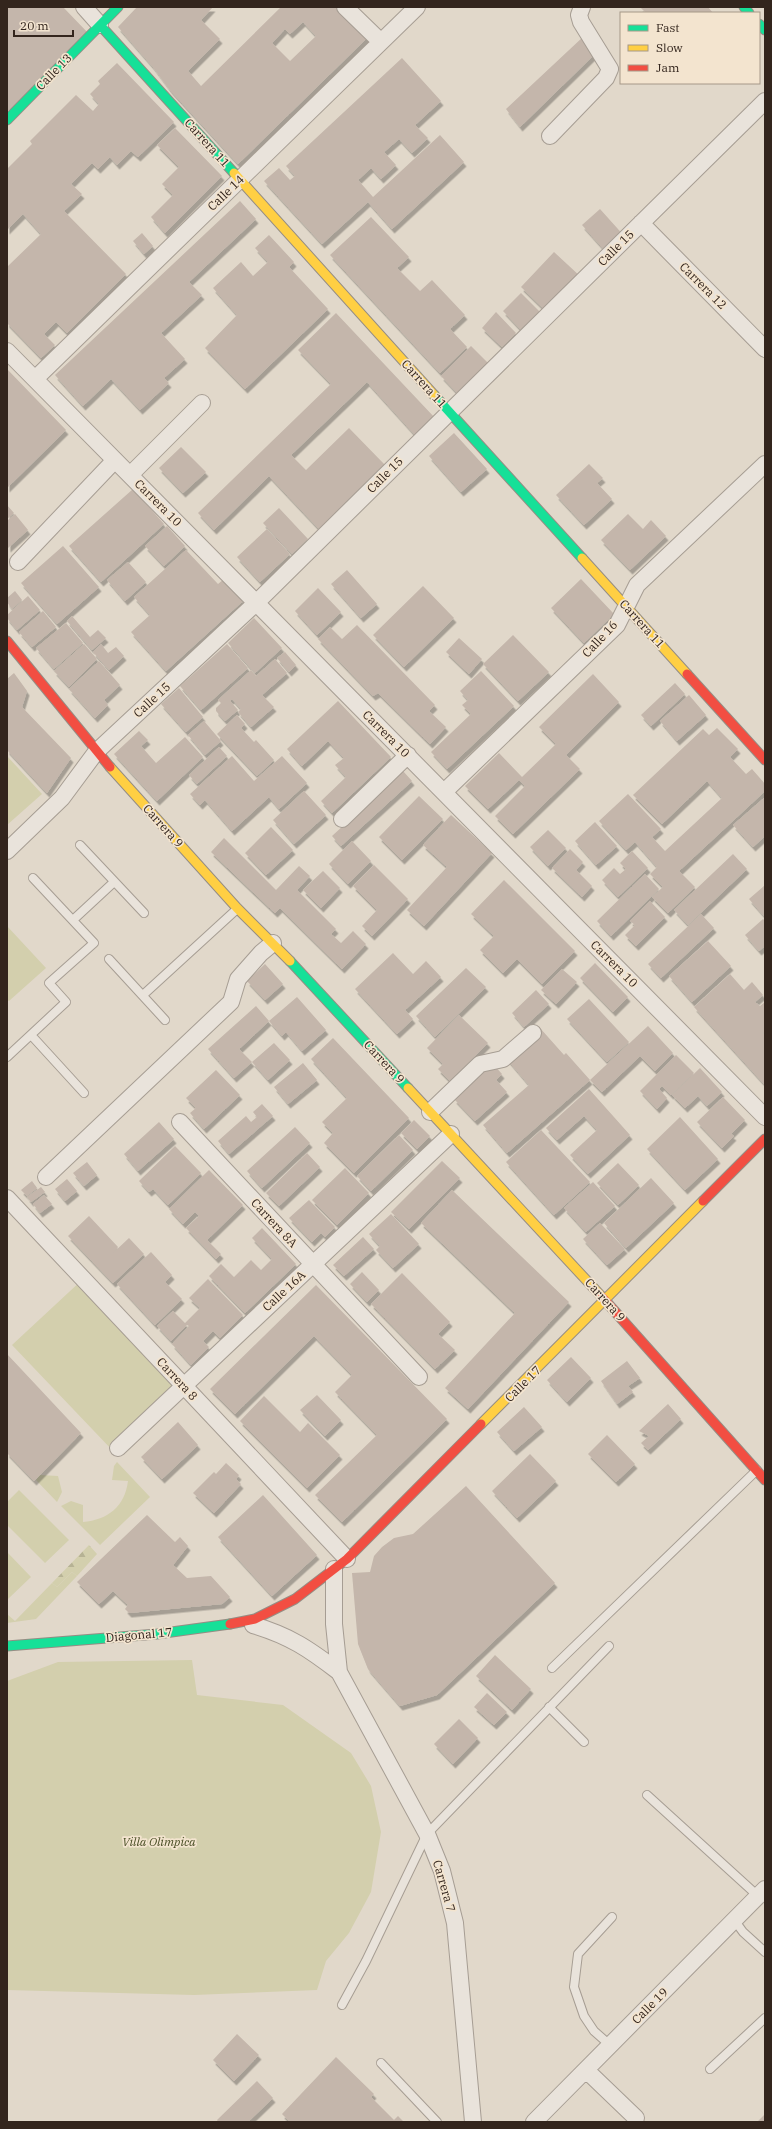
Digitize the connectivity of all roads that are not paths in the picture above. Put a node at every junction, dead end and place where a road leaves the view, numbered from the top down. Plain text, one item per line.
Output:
1 (84, 7) edge
2 (118, 7) edge
3 (345, 7) edge
4 (417, 7) edge
5 (582, 7) edge
6 (100, 25) junction
7 (381, 42) junction
8 (765, 101) edge
9 (7, 120) edge
10 (550, 136) dead end
11 (240, 180) junction
12 (641, 224) junction
13 (765, 349) edge
14 (7, 351) edge
15 (35, 379) junction
16 (202, 403) dead end
17 (450, 412) junction
18 (115, 460) junction
19 (765, 464) edge
20 (130, 475) junction
21 (18, 562) dead end
22 (257, 602) junction
23 (625, 605) junction
24 (7, 641) edge
25 (15, 650) junction
26 (7, 658) edge
27 (96, 752) junction
28 (408, 756) junction
29 (765, 760) edge
30 (444, 792) junction
31 (342, 819) dead end
32 (80, 845) dead end
33 (7, 851) edge
34 (33, 878) dead end
35 (114, 882) junction
36 (238, 908) junction
37 (144, 913) dead end
38 (73, 920) junction
39 (273, 943) junction
40 (109, 959) dead end
41 (143, 995) junction
42 (165, 1020) dead end
43 (533, 1033) dead end
44 (31, 1035) junction
45 (7, 1057) edge
46 (84, 1093) dead end
47 (430, 1112) junction
48 (765, 1117) edge
49 (180, 1122) dead end
50 (451, 1134) junction
51 (765, 1139) edge
52 (46, 1176) dead end
53 (7, 1198) edge
54 (312, 1264) junction
55 (606, 1301) junction
56 (419, 1377) dead end
57 (184, 1386) junction
58 (118, 1448) dead end
59 (758, 1470) junction
60 (765, 1480) edge
61 (347, 1559) junction
62 (334, 1569) junction
63 (268, 1613) joint
64 (253, 1625) dead end
65 (7, 1646) edge
66 (609, 1646) dead end
67 (552, 1668) dead end
68 (339, 1672) junction
69 (549, 1707) junction
70 (584, 1742) dead end
71 (647, 1795) dead end
72 (427, 1834) junction
73 (762, 1893) edge
74 (612, 1917) dead end
75 (735, 1921) junction
76 (765, 1952) edge
77 (342, 2005) dead end
78 (765, 2018) edge
79 (611, 2046) junction
80 (381, 2063) dead end
81 (710, 2069) dead end
82 (586, 2070) junction
83 (636, 2118) dead end
84 (438, 2122) edge
85 (473, 2122) edge
86 (534, 2122) edge

1 - 6 street, Carrera 11
2 - 6 main road, Calle 13
3 - 7 street
4 - 7 street, Calle 14
5 - 10 street
6 - 9 main road, Calle 13
6 - 11 main road, Carrera 11
7 - 11 street, Calle 14
8 - 12 street, Calle 15
11 - 15 street, Calle 14
11 - 17 main road, Carrera 11
12 - 13 street, Carrera 12
12 - 17 street, Calle 15
14 - 15 street, Carrera 10
15 - 18 street, Carrera 10
16 - 20 street
17 - 22 street, Calle 15
17 - 23 main road, Carrera 11
18 - 20 street, Carrera 10
18 - 21 street
19 - 23 street, Calle 16
20 - 22 street, Carrera 10
22 - 27 street, Calle 15
22 - 28 street, Carrera 10
23 - 29 main road, Carrera 11
23 - 30 street, Calle 16
24 - 25 main road, Carrera 9
25 - 26 lane
25 - 27 main road, Carrera 9
27 - 33 street, Calle 15
27 - 36 main road, Carrera 9
28 - 30 street, Carrera 10
28 - 31 street
30 - 48 street, Carrera 10
32 - 35 lane
34 - 38 lane
35 - 37 lane
35 - 38 lane
36 - 39 main road, Carrera 9
36 - 41 lane
38 - 44 lane
39 - 47 main road, Carrera 9
39 - 52 street
40 - 41 lane
41 - 42 lane
43 - 47 street
44 - 45 lane
44 - 46 lane
47 - 50 main road, Carrera 9
49 - 54 street, Carrera 8A
50 - 54 street, Calle 16A
50 - 55 main road, Carrera 9
51 - 55 main road, Calle 17
53 - 57 street, Carrera 8
54 - 56 street, Carrera 8A
54 - 57 street, Calle 16A
55 - 59 main road, Carrera 9
55 - 61 main road, Calle 17
57 - 58 street, Calle 16A
57 - 61 street, Carrera 8
59 - 60 main road, Carrera 9
59 - 67 lane
61 - 62 main road, Calle 17
62 - 63 main road, Calle 17
62 - 68 street, Carrera 7
63 - 65 main road, Diagonal 17
64 - 68 street, Carrera 7
66 - 69 lane
68 - 72 street, Carrera 7
69 - 70 lane
69 - 72 lane
71 - 73 lane
72 - 77 lane
72 - 85 street, Carrera 7
73 - 75 street, Calle 19
74 - 79 lane
75 - 76 lane
75 - 79 street, Calle 19
78 - 81 lane
79 - 82 street, Calle 19
80 - 84 lane
82 - 83 street
82 - 86 street, Calle 19

